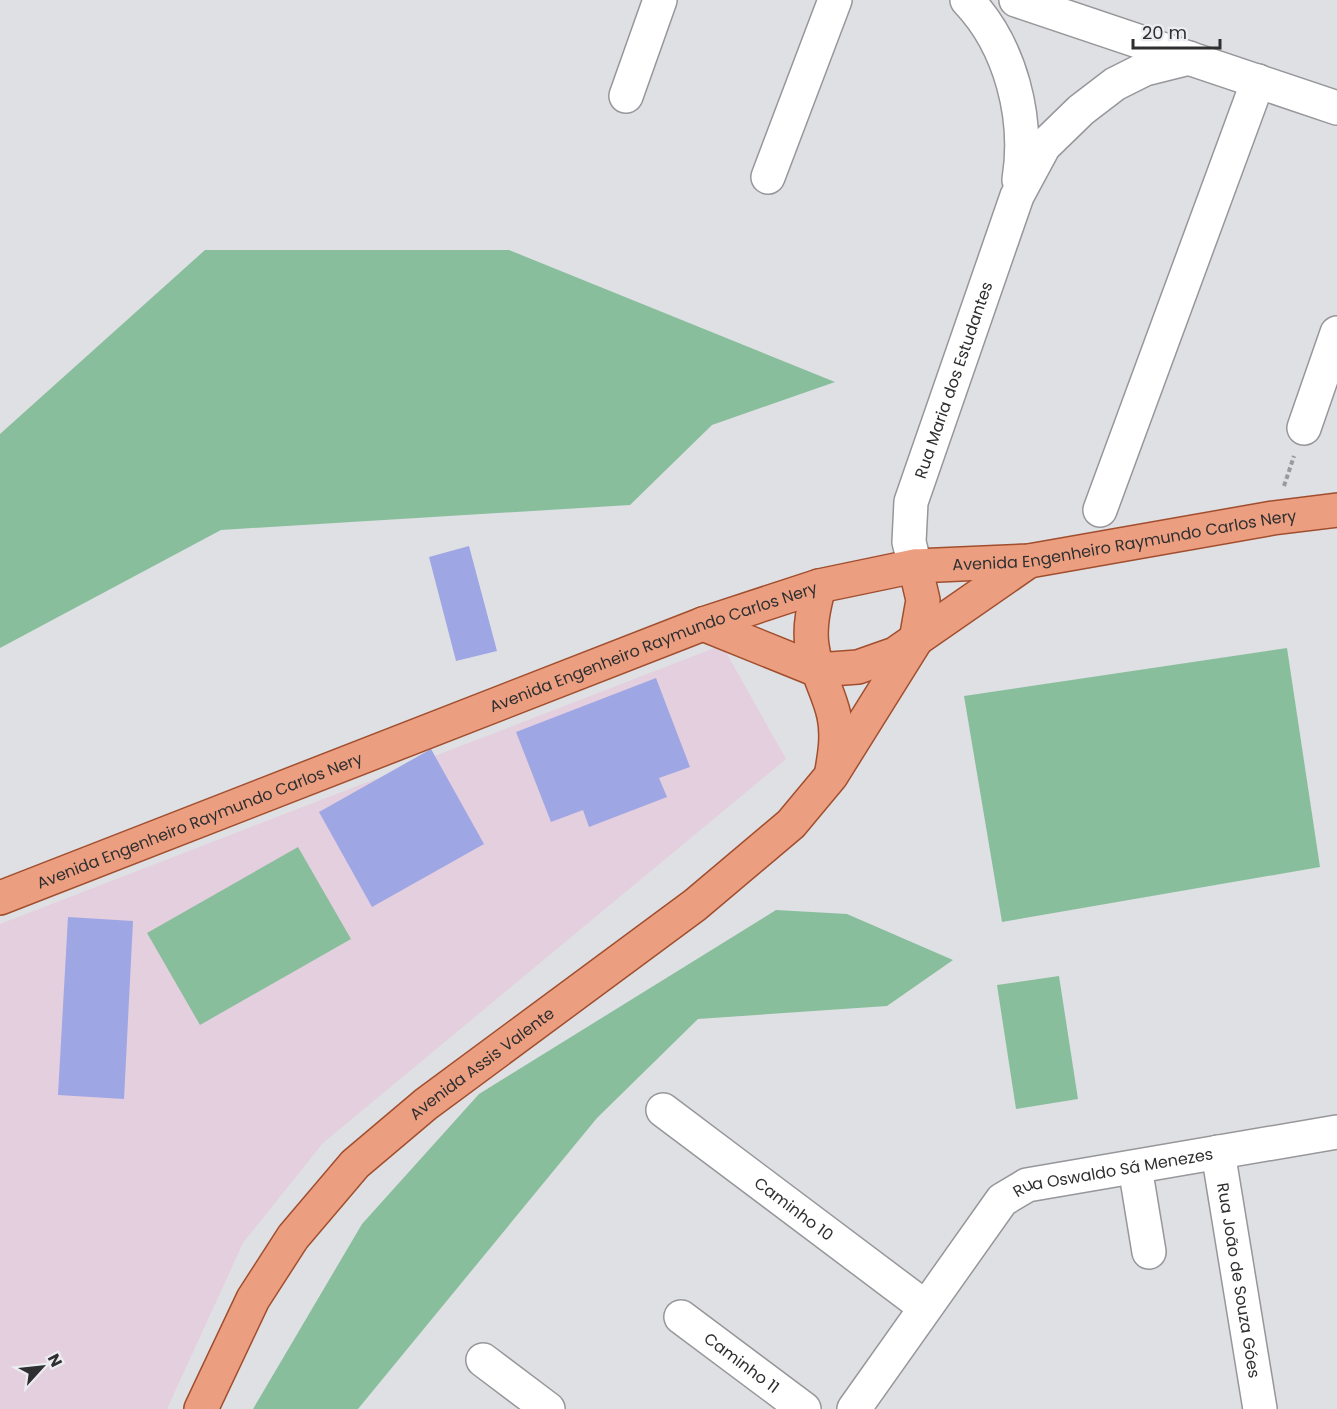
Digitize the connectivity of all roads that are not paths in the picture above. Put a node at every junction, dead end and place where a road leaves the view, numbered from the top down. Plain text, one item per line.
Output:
1 (660, 0) edge
2 (835, 0) edge
3 (967, 0) edge
4 (1016, 0) edge
5 (1189, 58) junction
6 (1258, 81) junction
7 (626, 96) dead end
8 (1337, 108) edge
9 (768, 177) dead end
10 (1017, 196) junction
11 (1337, 333) edge
12 (1304, 428) road end
13 (1100, 510) dead end
14 (1337, 510) edge
15 (1029, 561) junction
16 (915, 566) junction
17 (819, 586) junction
18 (703, 624) junction
19 (916, 640) junction
20 (817, 670) junction
21 (831, 776) junction
22 (0, 898) edge
23 (663, 1110) dead end
24 (1337, 1132) edge
25 (1218, 1152) junction
26 (1135, 1167) junction
27 (1149, 1252) dead end
28 (925, 1307) junction
29 (681, 1317) dead end
30 (483, 1360) dead end
31 (201, 1409) edge
32 (548, 1409) edge
33 (804, 1409) edge
34 (854, 1409) edge
35 (1260, 1409) edge

1 - 7 street
2 - 9 street
3 - 10 street, Rua Maria dos Estudantes
4 - 5 street
5 - 6 street
5 - 10 street, Rua Maria dos Estudantes
6 - 8 street
6 - 13 street
10 - 16 street, Rua Maria dos Estudantes
11 - 12 street
14 - 15 main road, Avenida Engenheiro Raymundo Carlos Nery
15 - 16 main road, Avenida Engenheiro Raymundo Carlos Nery
15 - 19 main road, Avenida Assis Valente
16 - 17 main road, Avenida Engenheiro Raymundo Carlos Nery
16 - 19 main road
17 - 18 main road, Avenida Engenheiro Raymundo Carlos Nery
17 - 20 main road
18 - 20 main road
18 - 22 main road, Avenida Engenheiro Raymundo Carlos Nery
19 - 20 main road
19 - 21 main road, Avenida Assis Valente
20 - 21 main road
21 - 31 main road, Avenida Assis Valente
23 - 28 street, Caminho 10
24 - 25 street, Rua Oswaldo Sá Menezes
25 - 26 street, Rua Oswaldo Sá Menezes
25 - 35 street, Rua João de Souza Góes
26 - 27 street
26 - 28 street, Rua Oswaldo Sá Menezes
28 - 34 street, Rua Oswaldo Sá Menezes
29 - 33 street, Caminho 11
30 - 32 street

